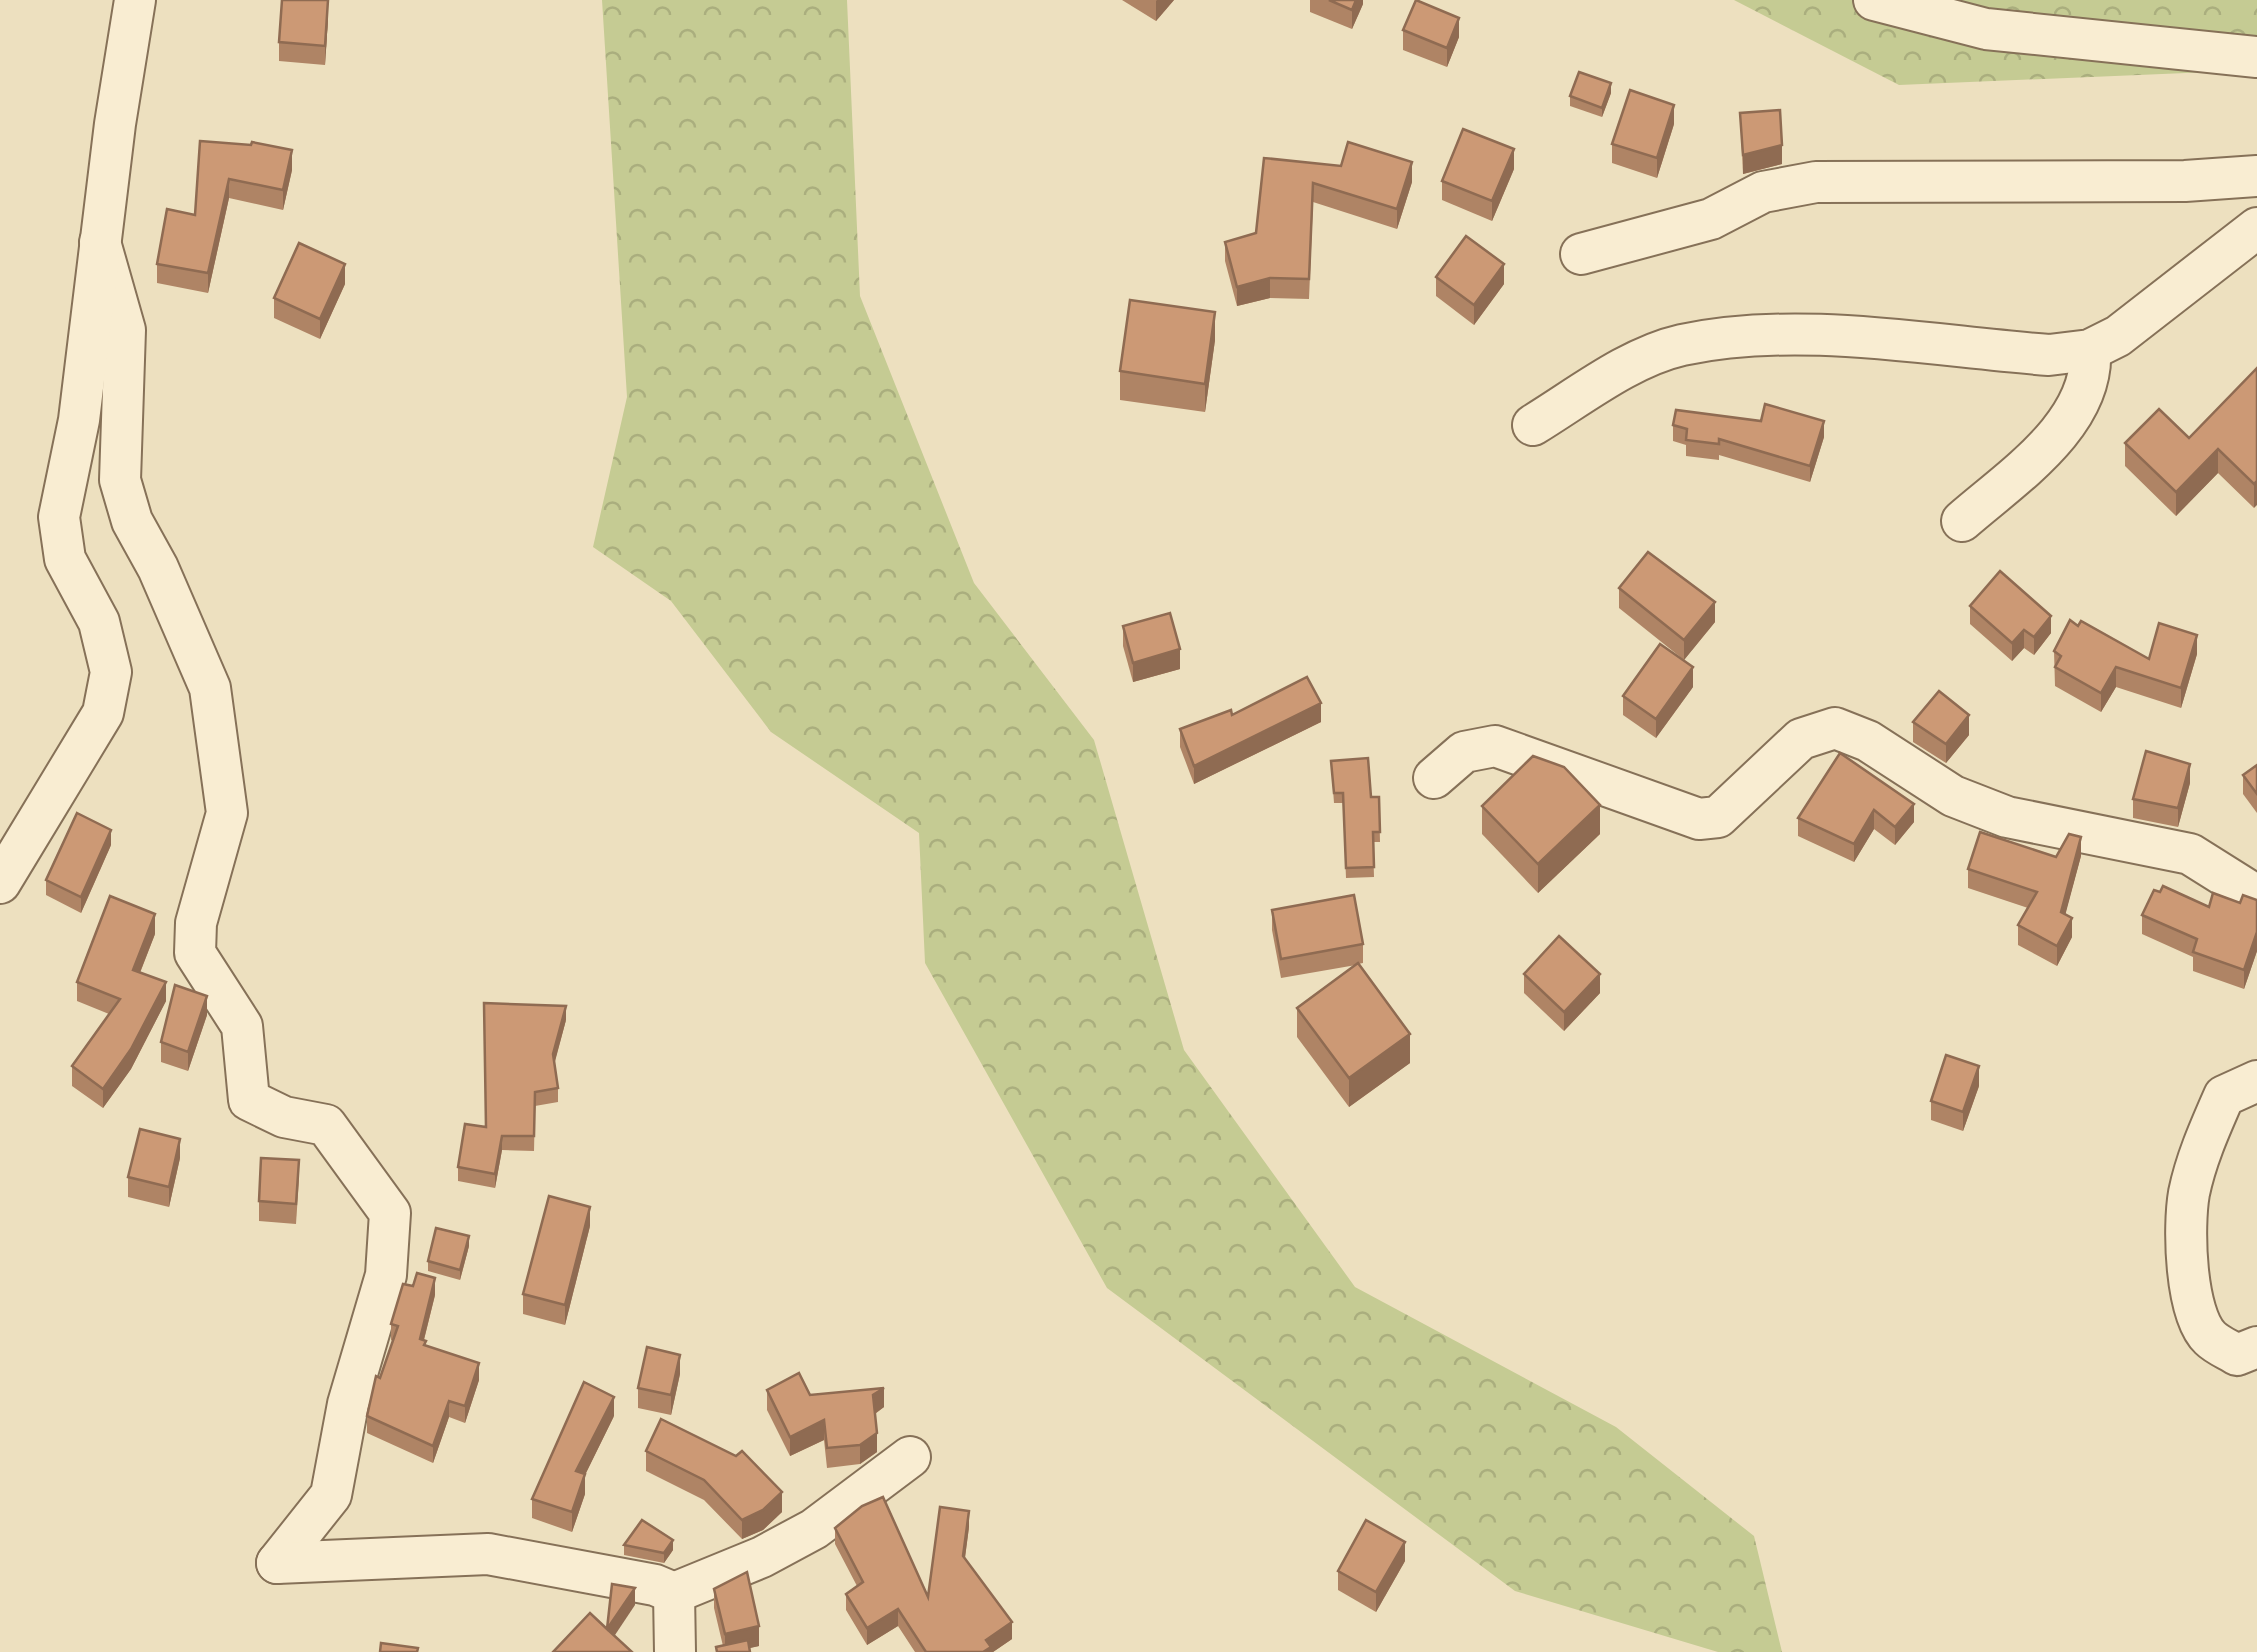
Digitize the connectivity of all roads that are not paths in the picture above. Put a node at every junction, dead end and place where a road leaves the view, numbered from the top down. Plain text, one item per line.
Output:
1 (135, 0) edge
2 (1874, 0) edge
3 (2257, 58) edge
4 (2257, 176) edge
5 (2257, 228) edge
6 (100, 242) junction
7 (1581, 254) dead end
8 (2090, 350) junction
9 (1533, 425) dead end
10 (1962, 521) dead end
11 (1434, 778) dead end
12 (0, 883) edge
13 (2257, 896) edge
14 (2257, 1080) edge
15 (2257, 1347) edge
16 (910, 1457) dead end
17 (674, 1593) junction
18 (676, 1652) edge

1 - 6 street
2 - 3 street
4 - 7 street
5 - 8 street
6 - 12 street
6 - 17 street
8 - 9 street
8 - 10 street
11 - 13 street
14 - 15 street
16 - 17 street
17 - 18 street

